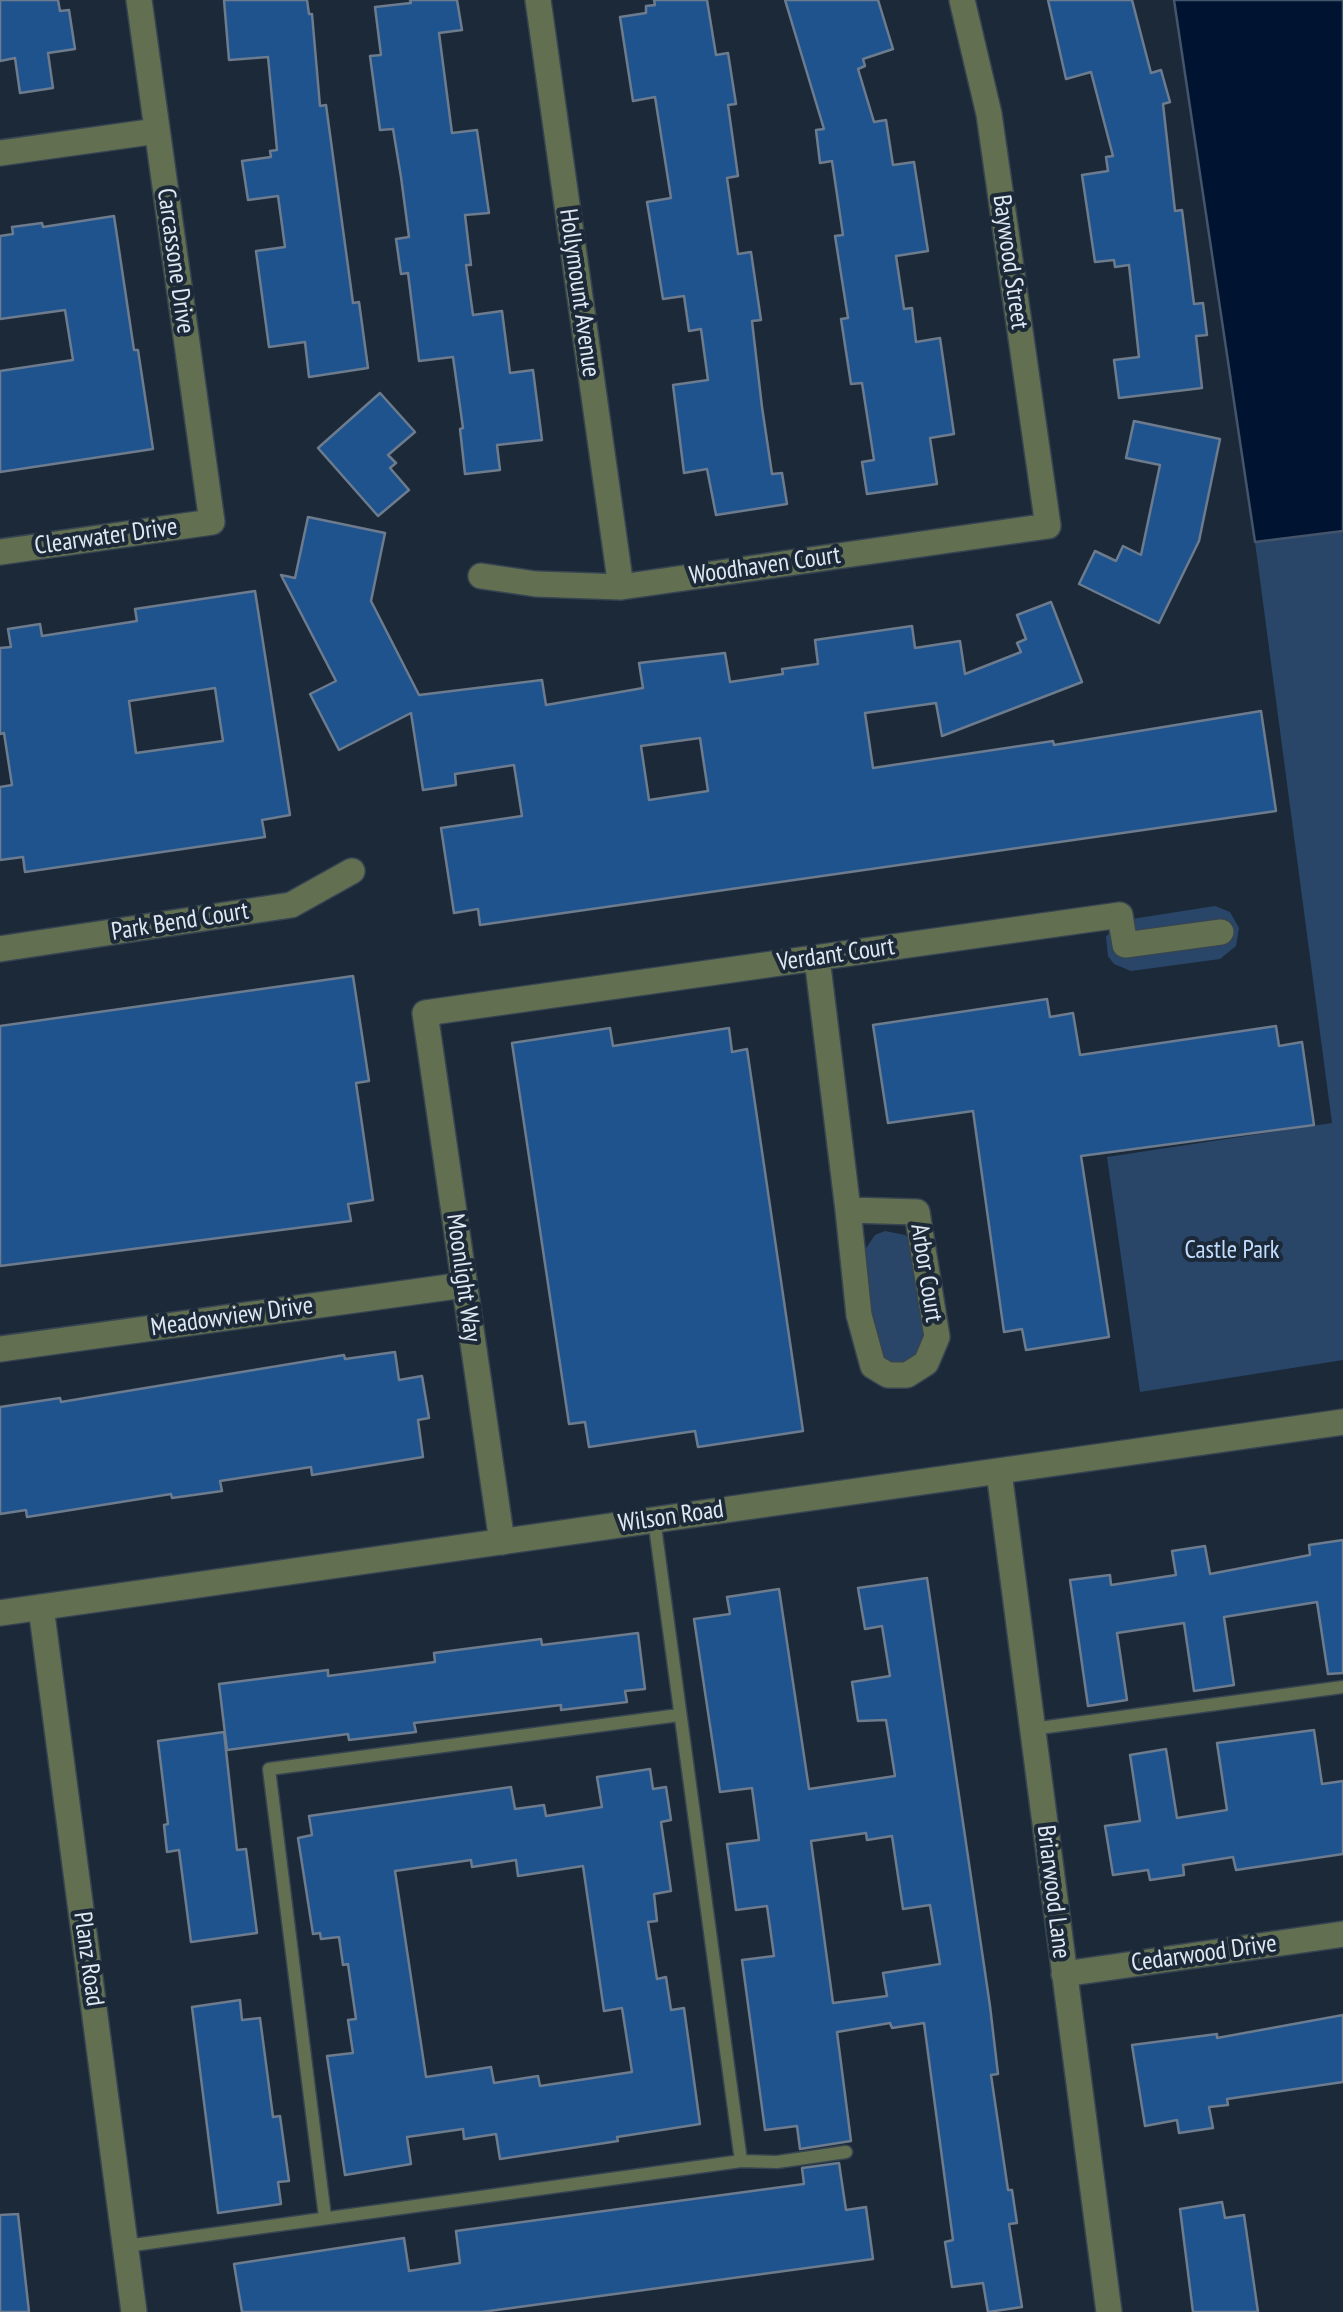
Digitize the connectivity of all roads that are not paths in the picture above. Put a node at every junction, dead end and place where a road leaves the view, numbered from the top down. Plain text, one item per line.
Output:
1 (139, 0) edge
2 (538, 0) edge
3 (962, 0) edge
4 (157, 131) junction
5 (0, 153) edge
6 (212, 522) joint
7 (1048, 526) joint
8 (0, 552) edge
9 (481, 576) dead end
10 (621, 586) junction
11 (352, 871) dead end
12 (1220, 932) dead end
13 (0, 949) edge
14 (817, 958) junction
15 (425, 1013) joint
16 (848, 1210) junction
17 (464, 1285) junction
18 (0, 1349) edge
19 (1343, 1422) edge
20 (998, 1472) junction
21 (654, 1519) junction
22 (502, 1542) junction
23 (41, 1607) junction
24 (0, 1613) edge
25 (1343, 1687) edge
26 (679, 1715) junction
27 (1032, 1728) junction
28 (1343, 1934) edge
29 (1064, 1974) junction
30 (846, 2152) dead end
31 (741, 2161) junction
32 (325, 2217) junction
33 (126, 2246) junction
34 (134, 2312) edge
35 (1109, 2312) edge

1 - 4 street, Carcassone Drive
2 - 10 street, Hollymount Avenue
3 - 7 street, Baywood Street
4 - 5 street
4 - 6 street, Carcassone Drive
6 - 8 street, Clearwater Drive
7 - 10 street, Woodhaven Court
9 - 10 street, Woodhaven Court
11 - 13 street, Park Bend Court
12 - 14 street, Verdant Court
14 - 15 street, Verdant Court
14 - 16 street, Arbor Court
15 - 17 street, Moonlight Way
16 - 16 street, Arbor Court
17 - 18 street, Meadowview Drive
17 - 22 street, Moonlight Way
19 - 20 street, Wilson Road
20 - 21 street, Wilson Road
20 - 27 street, Briarwood Lane
21 - 22 street, Wilson Road
21 - 26 lane
22 - 23 street, Wilson Road
23 - 24 street, Wilson Road
23 - 33 street, Planz Road
25 - 27 lane
26 - 31 lane
26 - 32 lane
27 - 29 street, Briarwood Lane
28 - 29 street, Cedarwood Drive
29 - 35 street, Briarwood Lane
30 - 31 lane
31 - 32 lane
32 - 33 lane
33 - 34 street, Planz Road

